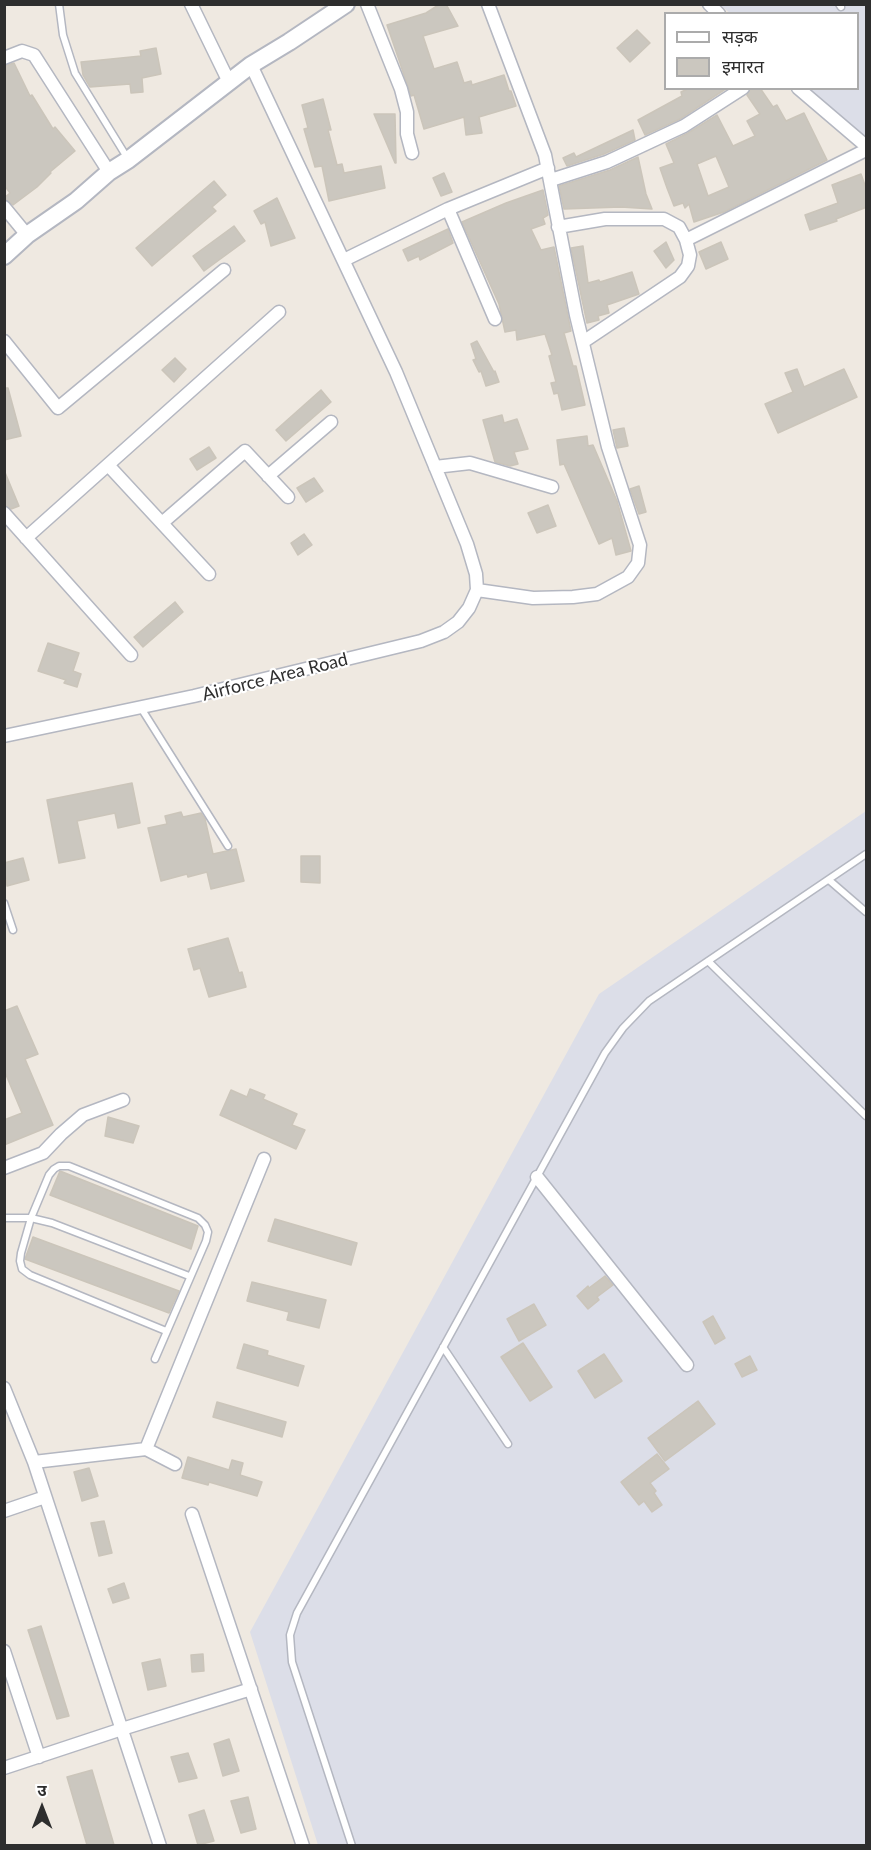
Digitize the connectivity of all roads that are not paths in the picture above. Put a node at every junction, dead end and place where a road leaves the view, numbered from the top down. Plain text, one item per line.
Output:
1 (59, 4) edge
2 (190, 4) edge
3 (346, 4) edge
4 (367, 4) edge
5 (488, 4) edge
6 (4, 58) edge
7 (251, 65) junction
8 (229, 82) junction
9 (740, 90) edge
10 (800, 90) edge
11 (867, 148) edge
12 (412, 153) dead end
13 (128, 160) junction
14 (109, 172) junction
15 (549, 174) junction
16 (4, 207) edge
17 (448, 209) junction
18 (558, 227) junction
19 (27, 235) junction
20 (686, 240) junction
21 (4, 256) edge
22 (344, 260) junction
23 (224, 270) dead end
24 (279, 312) dead end
25 (495, 319) dead end
26 (4, 341) edge
27 (583, 342) junction
28 (331, 422) dead end
29 (108, 465) junction
30 (435, 467) junction
31 (268, 476) junction
32 (552, 487) dead end
33 (288, 497) dead end
34 (4, 513) edge
35 (162, 523) junction
36 (26, 538) junction
37 (209, 574) dead end
38 (477, 590) junction
39 (131, 656) dead end
40 (141, 708) junction
41 (4, 736) edge
42 (228, 846) dead end
43 (867, 854) edge
44 (829, 880) junction
45 (4, 903) edge
46 (867, 912) edge
47 (14, 930) dead end
48 (708, 961) junction
49 (123, 1100) dead end
50 (867, 1116) edge
51 (264, 1159) dead end
52 (4, 1168) edge
53 (537, 1177) junction
54 (4, 1218) edge
55 (31, 1218) junction
56 (189, 1276) junction
57 (166, 1331) junction
58 (443, 1347) junction
59 (155, 1359) dead end
60 (687, 1365) dead end
61 (4, 1388) edge
62 (508, 1444) dead end
63 (146, 1449) junction
64 (34, 1462) junction
65 (175, 1464) dead end
66 (45, 1497) junction
67 (4, 1511) edge
68 (192, 1514) dead end
69 (4, 1651) edge
70 (251, 1689) junction
71 (122, 1729) junction
72 (39, 1757) junction
73 (4, 1768) edge
74 (160, 1845) edge
75 (303, 1845) edge
76 (352, 1845) edge

1 - 13 lane
2 - 8 street
3 - 7 street
4 - 12 street
5 - 15 street
6 - 14 street
7 - 8 street
7 - 22 street
8 - 13 street
9 - 15 street
10 - 11 street
11 - 20 street
13 - 14 street
14 - 19 street
15 - 17 street
15 - 18 street
16 - 19 street
17 - 22 street
17 - 25 street
18 - 20 street
18 - 27 street
19 - 21 street
20 - 27 street
22 - 30 street
23 - 26 street
24 - 29 street
27 - 38 street
28 - 31 street
29 - 35 street
29 - 36 street
30 - 32 street
30 - 38 street
31 - 33 street
31 - 35 street
34 - 36 street
35 - 37 street
36 - 39 street
38 - 40 street, Airforce Area Road
40 - 41 street, Airforce Area Road
40 - 42 lane
43 - 44 lane
44 - 46 lane
44 - 48 lane
45 - 47 lane
48 - 50 lane
48 - 53 lane
49 - 52 street
51 - 63 street
53 - 58 lane
53 - 60 street
54 - 55 lane
55 - 56 lane
55 - 56 lane
55 - 57 lane
56 - 57 lane
57 - 59 lane
58 - 62 lane
58 - 76 lane
61 - 64 street
63 - 64 street
63 - 65 street
64 - 66 street
66 - 67 street
66 - 71 street
68 - 70 street
69 - 72 street
70 - 71 street
70 - 75 street
71 - 72 street
71 - 74 street
72 - 73 street

